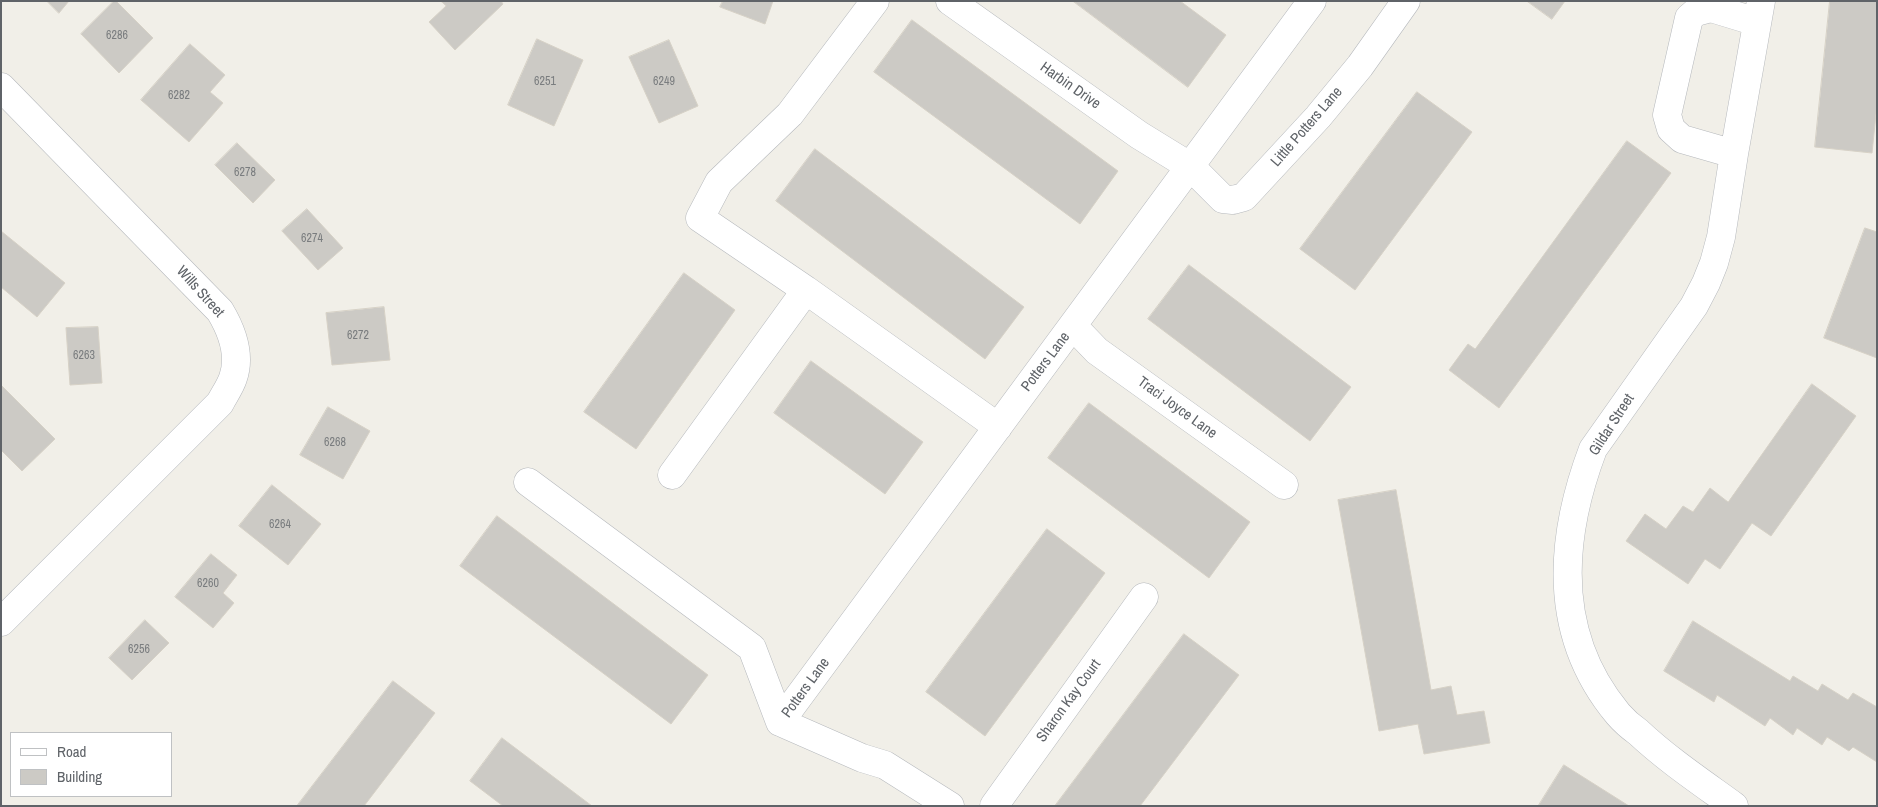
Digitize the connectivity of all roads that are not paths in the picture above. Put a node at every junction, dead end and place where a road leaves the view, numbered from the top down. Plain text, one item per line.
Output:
1 (875, 1) edge
2 (950, 1) edge
3 (1312, 1) edge
4 (1406, 1) edge
5 (1759, 12) edge
6 (1, 87) edge
7 (1734, 154) junction
8 (1191, 167) junction
9 (806, 290) junction
10 (1073, 326) junction
11 (998, 427) junction
12 (672, 475) dead end
13 (528, 482) dead end
14 (1284, 485) dead end
15 (1144, 597) dead end
16 (1, 622) edge
17 (780, 722) junction
18 (950, 806) edge
19 (994, 806) edge
20 (1734, 806) edge

1 - 9 street
2 - 8 street, Harbin Drive
3 - 8 street, Potters Lane
4 - 8 street, Little Potters Lane
5 - 7 street, Gildar Street
5 - 7 street
6 - 16 street, Wills Street
7 - 20 street, Gildar Street
8 - 10 street, Potters Lane
9 - 11 street
9 - 12 street
10 - 11 street, Potters Lane
10 - 14 street, Traci Joyce Lane
11 - 17 street, Potters Lane
13 - 17 street
15 - 19 street, Sharon Kay Court
17 - 18 street

